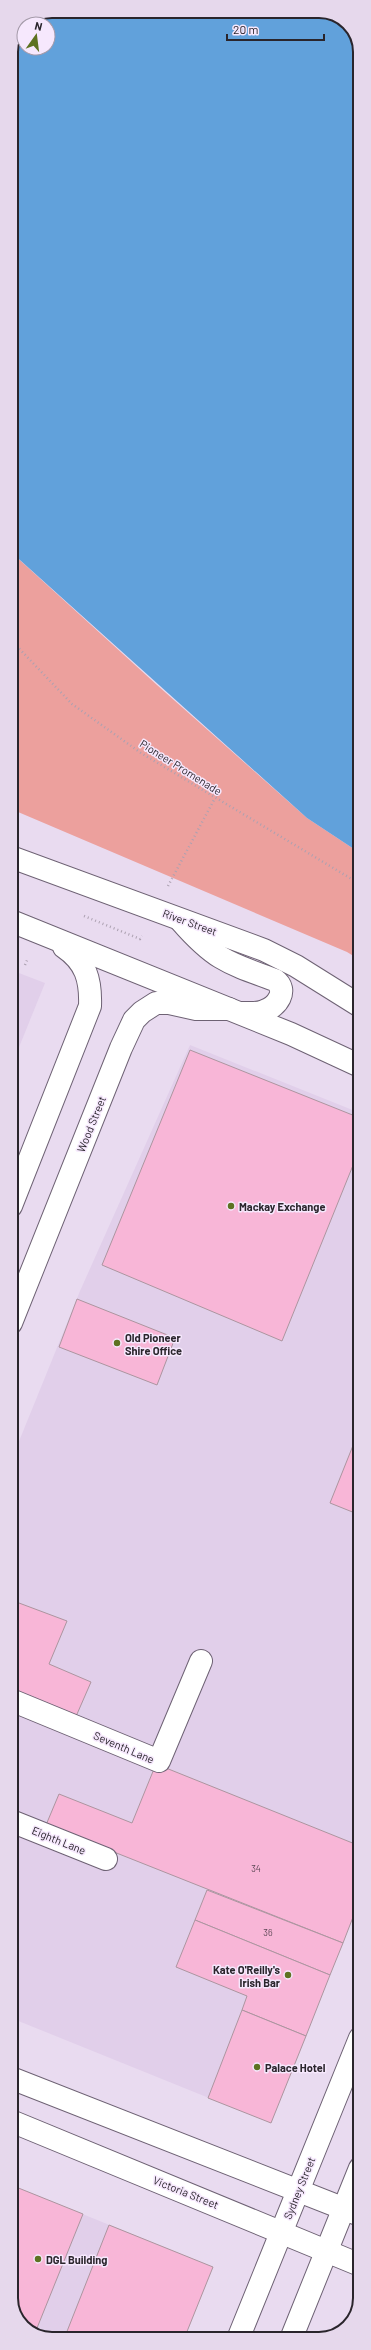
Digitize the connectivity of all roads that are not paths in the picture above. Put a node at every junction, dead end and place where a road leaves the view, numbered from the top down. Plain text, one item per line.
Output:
1 (18, 860) edge
2 (179, 918) junction
3 (18, 924) edge
4 (45, 935) junction
5 (353, 1002) edge
6 (233, 1010) junction
7 (353, 1063) edge
8 (18, 1188) edge
9 (18, 1289) edge
10 (201, 1661) dead end
11 (18, 1703) edge
12 (18, 1824) edge
13 (106, 1859) dead end
14 (353, 2056) edge
15 (18, 2081) edge
16 (18, 2124) edge
17 (299, 2191) junction
18 (352, 2211) edge
19 (282, 2232) junction
20 (326, 2251) junction
21 (353, 2262) edge
22 (241, 2332) edge
23 (294, 2332) edge

1 - 2 street, River Street
2 - 5 street, River Street
2 - 6 street, Wood Street
3 - 4 street
4 - 6 street
4 - 8 street
6 - 7 street
6 - 9 street, Wood Street
10 - 11 street, Seventh Lane
12 - 13 street, Eighth Lane
14 - 17 street, Sydney Street
15 - 17 street
16 - 19 street, Victoria Street
17 - 18 street
17 - 19 street, Sydney Street
18 - 20 street
19 - 20 street, Victoria Street
19 - 22 street, Sydney Street
20 - 21 street, Victoria Street
20 - 23 street

